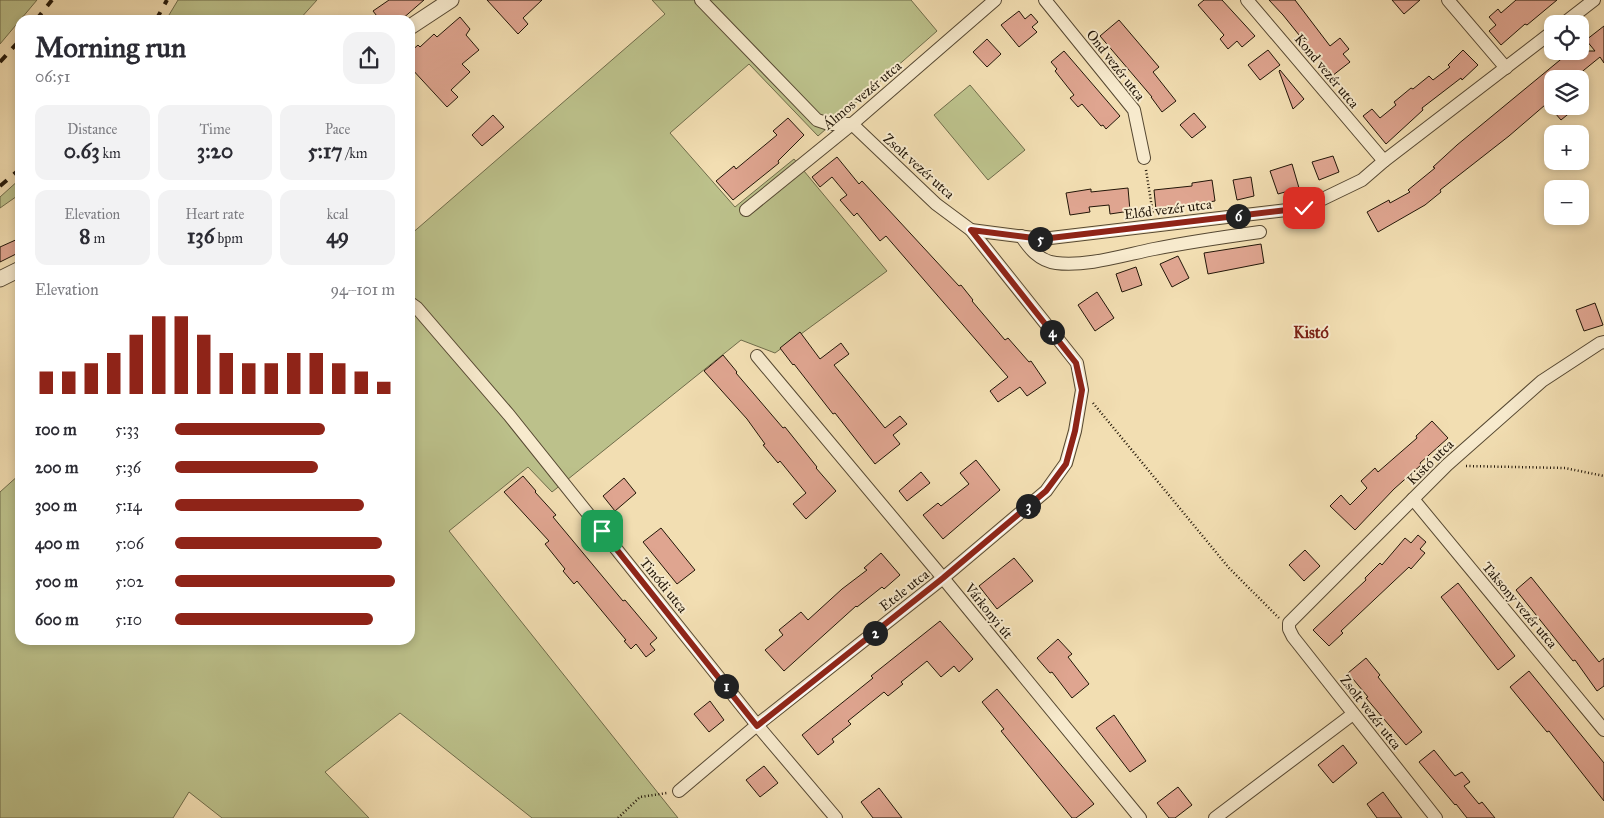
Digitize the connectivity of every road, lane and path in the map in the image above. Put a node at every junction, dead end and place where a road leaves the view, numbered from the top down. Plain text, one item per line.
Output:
1 (451, 0) edge
2 (701, 0) edge
3 (995, 0) edge
4 (1045, 0) edge
5 (1247, 0) edge
6 (1448, 0) edge
7 (1594, 0) edge
8 (1575, 15) edge
9 (415, 24) edge
10 (1544, 38) edge
11 (1506, 68) junction
12 (852, 124) junction
13 (1144, 158) joint
14 (1384, 161) junction
15 (746, 210) dead end
16 (1155, 227) junction
17 (971, 230) junction
18 (1260, 232) dead end
19 (1021, 236) junction
20 (15, 272) edge
21 (0, 279) edge
22 (415, 306) edge
23 (1604, 342) edge
24 (757, 356) dead end
25 (1082, 390) junction
26 (1446, 465) junction
27 (1604, 476) edge
28 (1413, 499) junction
29 (943, 578) junction
30 (1285, 620) junction
31 (1353, 714) junction
32 (757, 726) junction
33 (1604, 730) edge
34 (678, 791) joint
35 (618, 818) edge
36 (836, 818) edge
37 (1140, 818) edge
38 (1215, 818) edge
39 (1436, 818) edge

1 - 9 street
2 - 12 street
3 - 12 street, Álmos vezér utca
4 - 13 street, Ond vezér utca
5 - 14 street, Kond vezér utca
6 - 11 street
7 - 8 street
10 - 11 street, Előd vezér utca
11 - 14 street, Előd vezér utca
12 - 15 street, Álmos vezér utca
12 - 17 street, Zsolt vezér utca
13 - 16 path
14 - 16 street, Előd vezér utca
16 - 19 street, Előd vezér utca
17 - 19 street, Előd vezér utca
17 - 25 street, Zsolt vezér utca
18 - 19 street
20 - 21 street
22 - 32 street, Tinódi utca
23 - 26 street, Kistó utca
24 - 29 street, Várkonyi út
25 - 29 street, Etele utca
25 - 30 path
26 - 27 path
26 - 28 street, Kistó utca
28 - 30 street, Kistó utca
28 - 33 street, Taksony vezér utca
29 - 32 street, Etele utca
29 - 37 street, Várkonyi út
30 - 31 street, Zsolt vezér utca
31 - 38 street
31 - 39 street, Zsolt vezér utca
32 - 34 street, Etele utca
32 - 36 street, Tinódi utca
34 - 35 path

